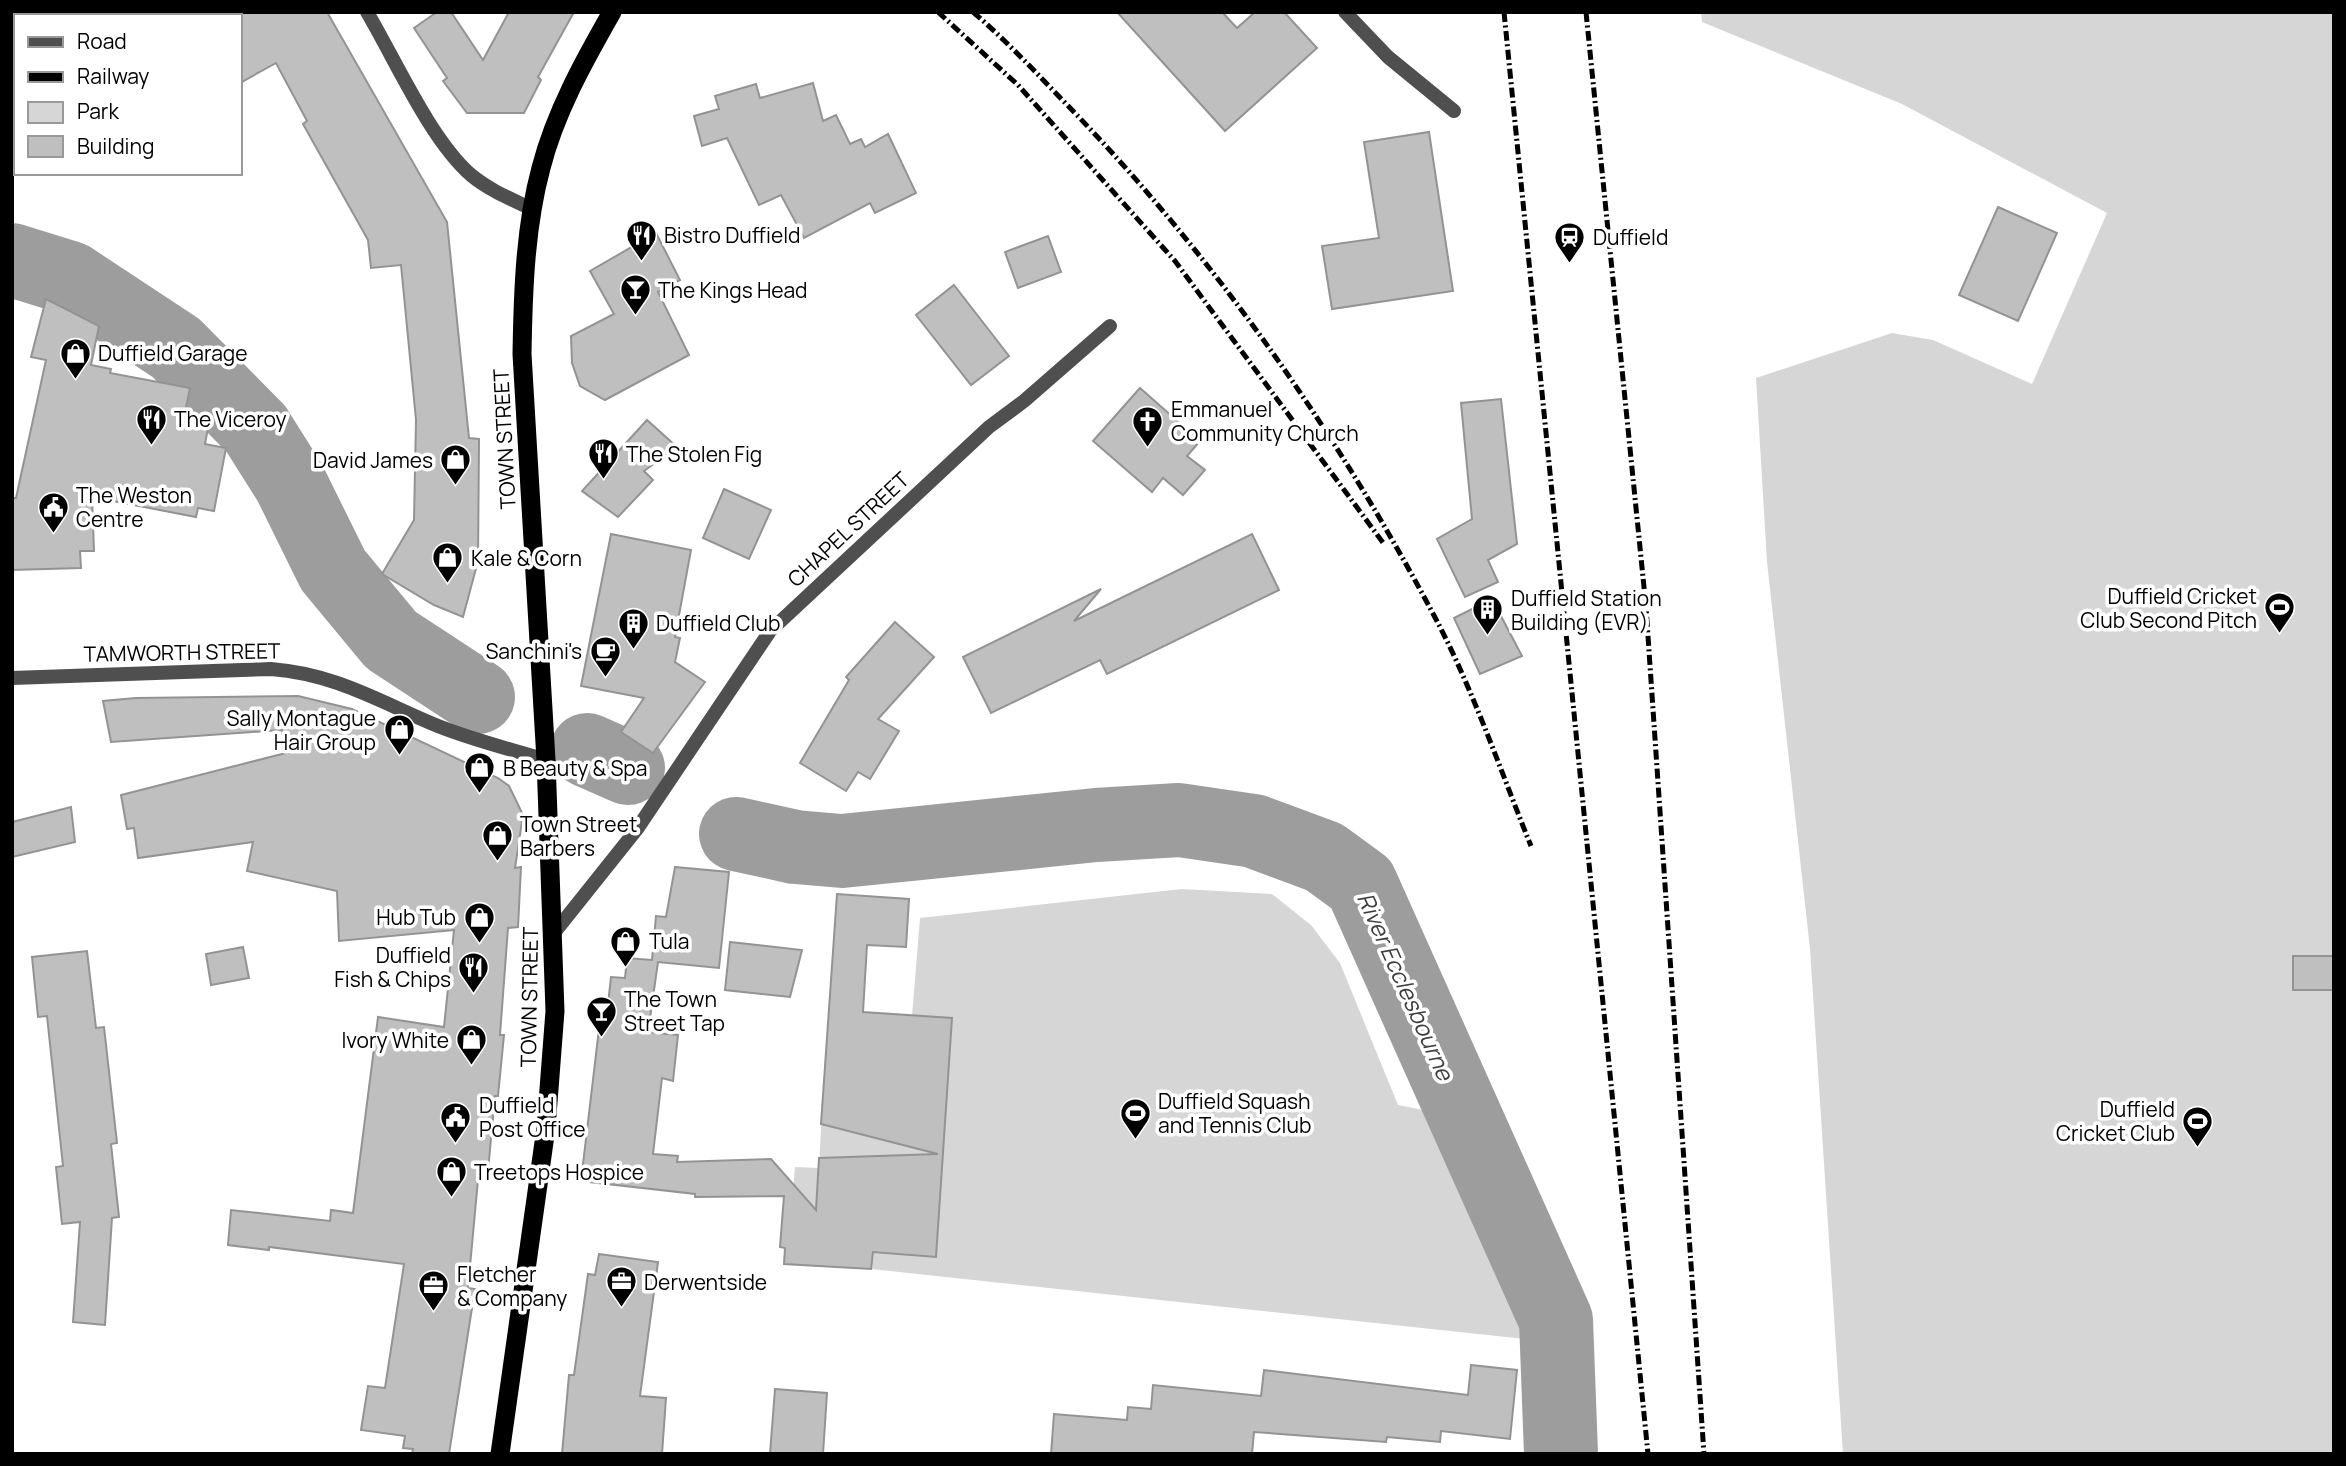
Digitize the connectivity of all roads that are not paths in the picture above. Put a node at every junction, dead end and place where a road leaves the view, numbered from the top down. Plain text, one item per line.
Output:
1 (367, 12) edge
2 (612, 12) edge
3 (1345, 12) edge
4 (1454, 111) dead end
5 (532, 209) junction
6 (1110, 326) dead end
7 (12, 678) edge
8 (545, 754) junction
9 (554, 933) junction
10 (500, 1454) edge

1 - 5 street
2 - 5 highway, TOWN STREET
3 - 4 street
5 - 8 highway, TOWN STREET
6 - 9 street, CHAPEL STREET
7 - 8 street, TAMWORTH STREET
8 - 9 highway, TOWN STREET
9 - 10 highway, TOWN STREET

